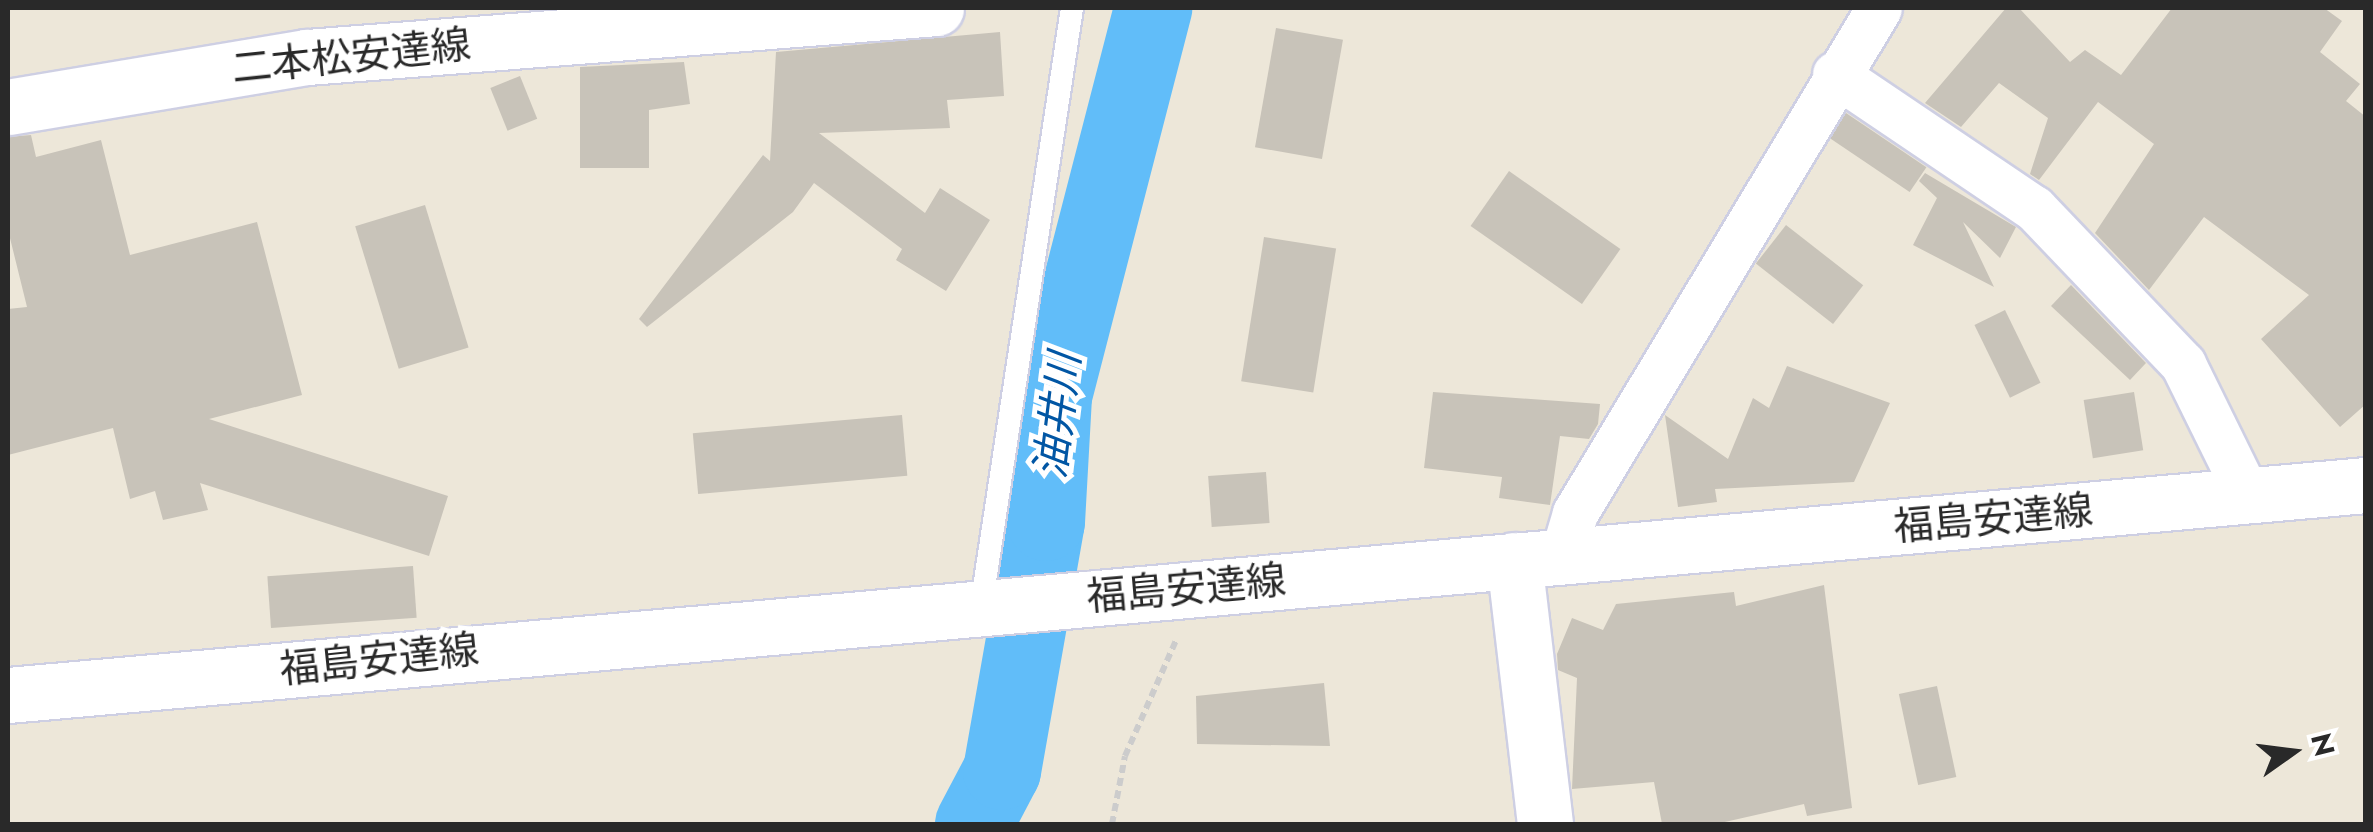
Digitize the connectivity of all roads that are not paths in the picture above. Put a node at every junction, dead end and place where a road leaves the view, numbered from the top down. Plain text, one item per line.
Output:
1 (936, 8) edge
2 (1072, 8) edge
3 (1879, 8) edge
4 (845, 9) edge
5 (1835, 74) junction
6 (8, 107) edge
7 (2366, 485) edge
8 (2248, 496) junction
9 (1538, 558) junction
10 (980, 610) junction
11 (8, 695) edge
12 (1545, 824) edge

1 - 4 main road, 二本松安達線
2 - 10 lane
3 - 5 street
4 - 6 main road, 二本松安達線
5 - 8 street
5 - 9 street
7 - 8 main road, 福島安達線
8 - 9 main road, 福島安達線
9 - 10 main road, 福島安達線
9 - 12 main road
10 - 11 main road, 福島安達線

